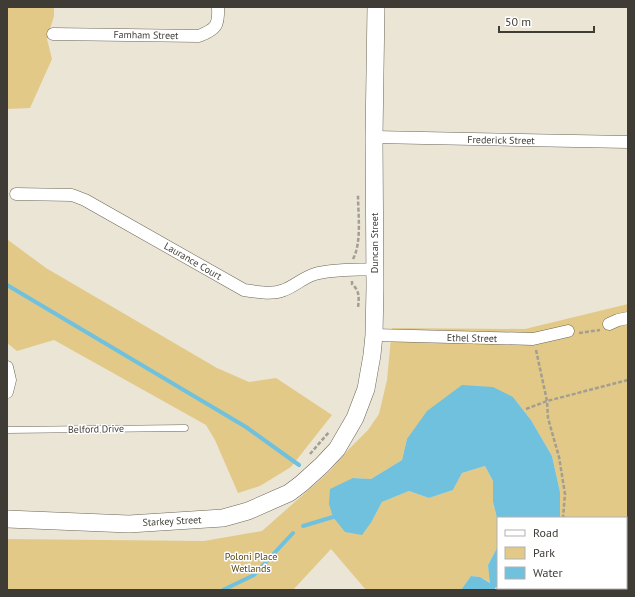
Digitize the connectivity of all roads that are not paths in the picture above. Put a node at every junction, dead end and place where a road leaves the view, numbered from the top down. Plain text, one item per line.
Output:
1 (218, 7) edge
2 (376, 7) edge
3 (53, 34) dead end
4 (374, 137) junction
5 (628, 142) edge
6 (16, 194) dead end
7 (375, 269) junction
8 (628, 318) edge
9 (609, 324) road end
10 (568, 332) road end
11 (374, 335) junction
12 (7, 367) edge
13 (7, 392) edge
14 (185, 428) dead end
15 (7, 430) edge
16 (322, 465) joint
17 (7, 519) edge

1 - 3 street, Famham Street
2 - 4 street, Duncan Street
4 - 5 street, Frederick Street
4 - 7 street, Duncan Street
6 - 7 street, Laurance Court
7 - 11 street, Duncan Street
8 - 9 street
10 - 11 street, Ethel Street
11 - 16 street, Duncan Street
12 - 13 street
14 - 15 lane, Belford Drive
16 - 17 street, Starkey Street

